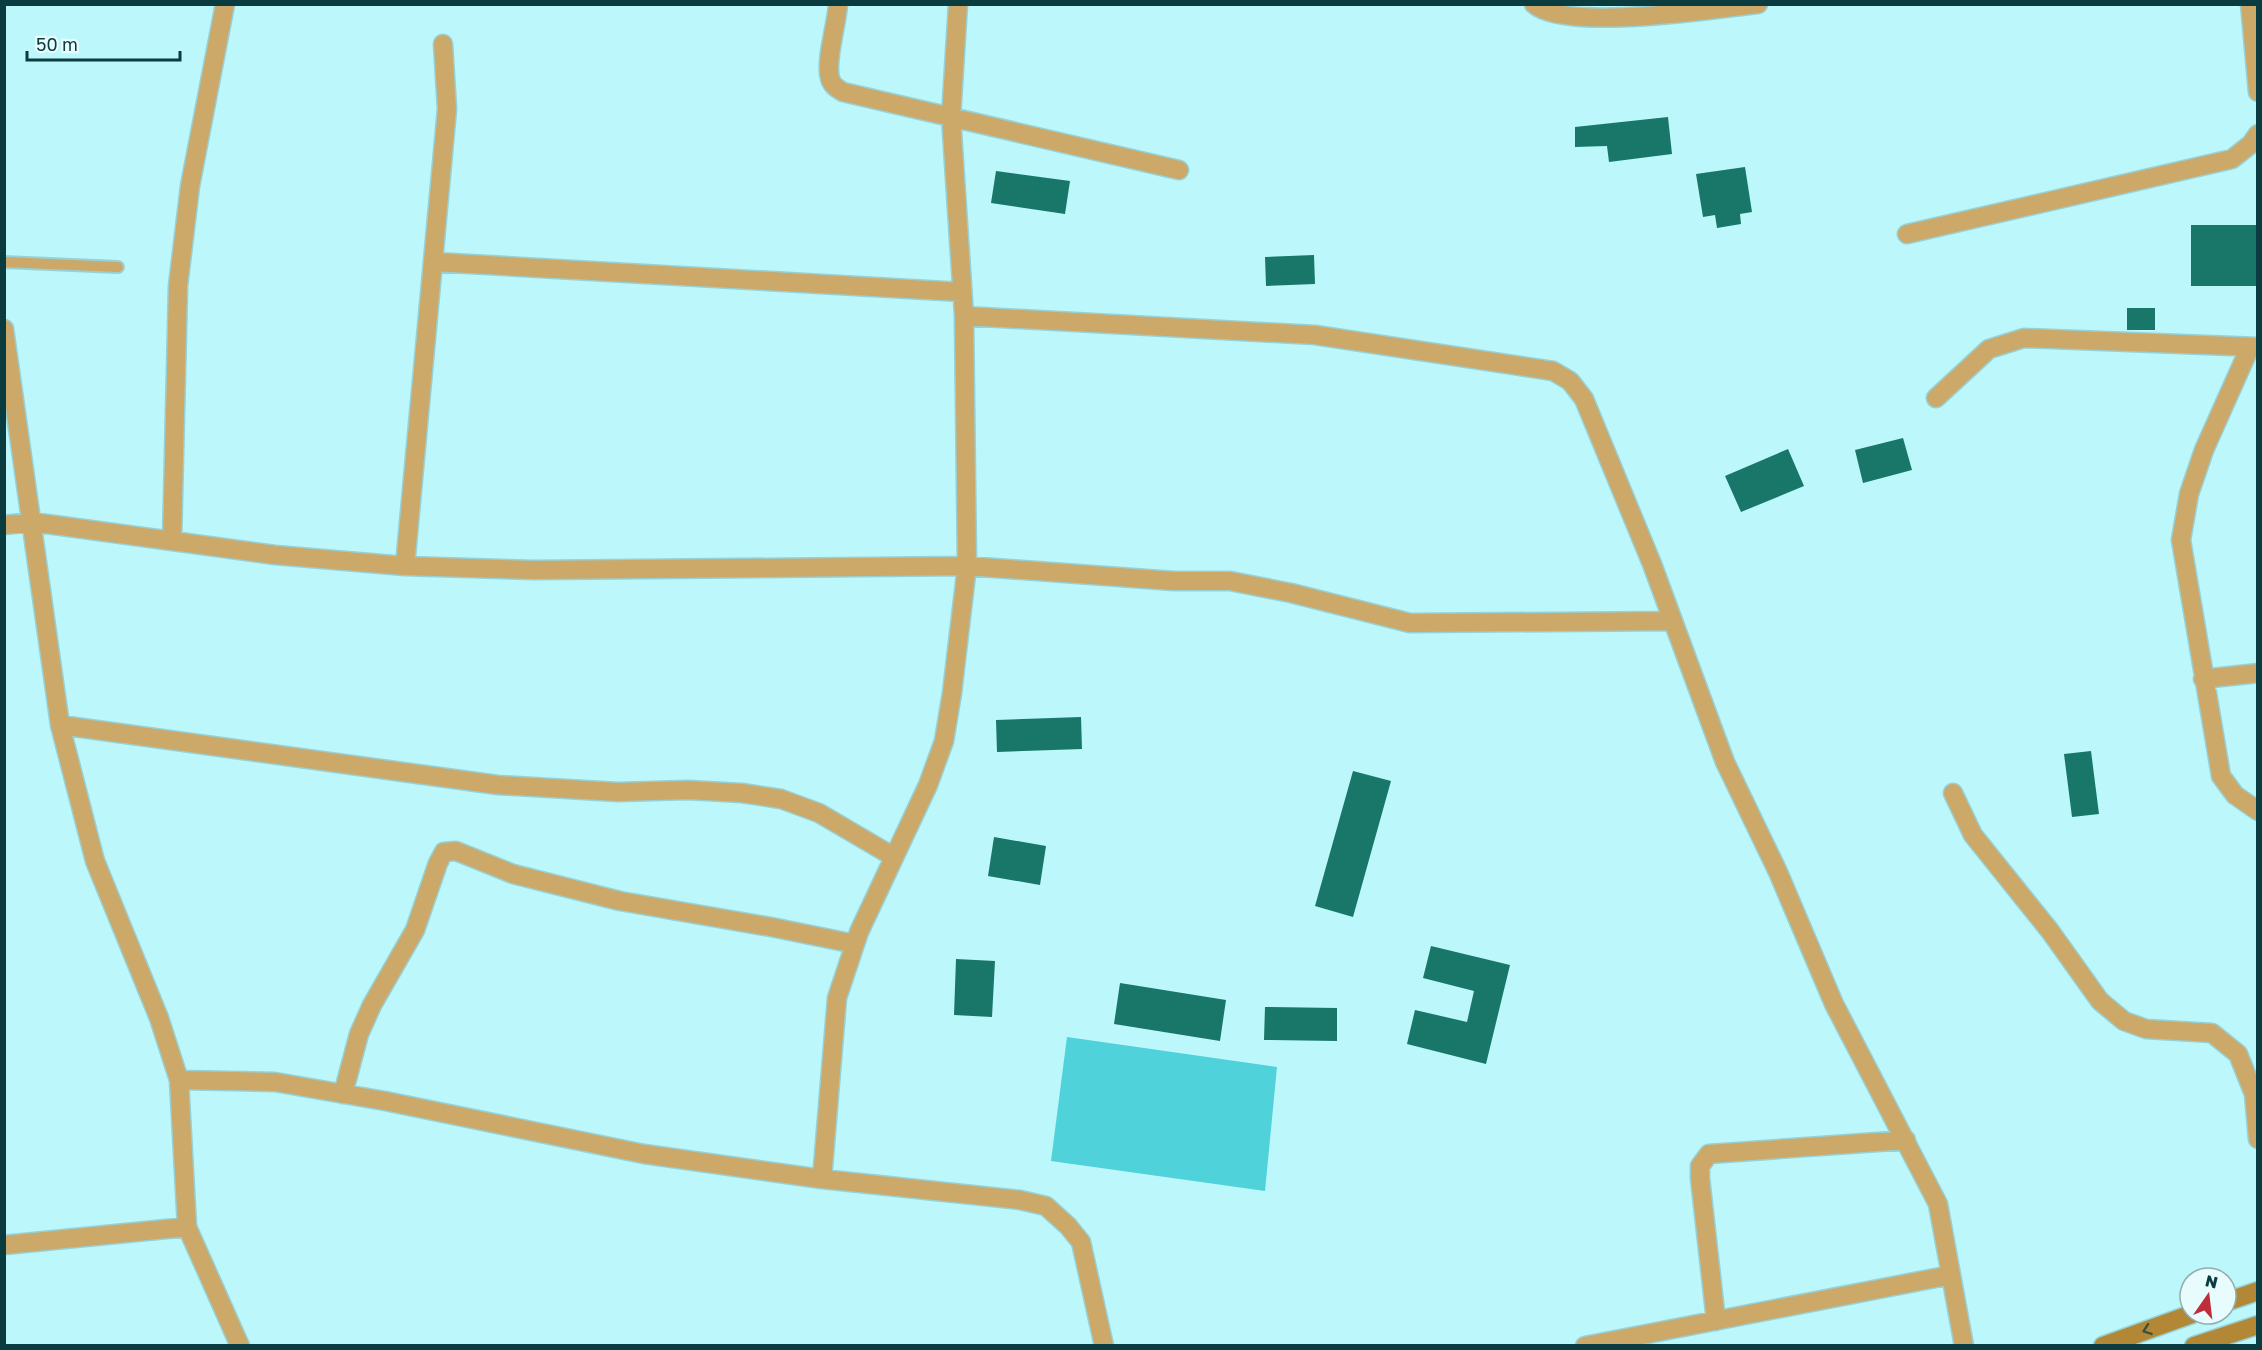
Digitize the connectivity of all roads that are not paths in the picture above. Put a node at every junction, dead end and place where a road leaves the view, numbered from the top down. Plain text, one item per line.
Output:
1 (225, 4) edge
2 (838, 4) edge
3 (958, 4) edge
4 (1534, 4) edge
5 (1758, 4) edge
6 (2250, 4) edge
7 (443, 44) dead end
8 (2258, 92) edge
9 (951, 117) junction
10 (2258, 134) edge
11 (1179, 170) dead end
12 (1906, 234) dead end
13 (4, 262) edge
14 (434, 262) junction
15 (118, 267) dead end
16 (962, 292) junction
17 (964, 316) junction
18 (4, 329) edge
19 (2254, 347) edge
20 (1936, 398) dead end
21 (32, 522) junction
22 (4, 525) edge
23 (172, 540) junction
24 (405, 566) junction
25 (967, 566) junction
26 (1673, 621) junction
27 (2258, 673) edge
28 (2204, 679) junction
29 (60, 725) junction
30 (1953, 793) dead end
31 (2258, 811) edge
32 (894, 857) junction
33 (855, 944) junction
34 (179, 1080) junction
35 (343, 1094) junction
36 (2258, 1139) edge
37 (1906, 1140) junction
38 (822, 1179) junction
39 (188, 1227) junction
40 (4, 1245) edge
41 (1951, 1275) junction
42 (2258, 1291) edge
43 (2238, 1298) edge
44 (2178, 1319) edge
45 (1716, 1321) junction
46 (2258, 1325) edge
47 (240, 1346) edge
48 (1104, 1346) edge
49 (1585, 1346) edge
50 (1964, 1346) edge
51 (2103, 1346) edge
52 (2194, 1346) edge

1 - 23 street
2 - 9 street
3 - 9 street
4 - 5 street
6 - 8 street
7 - 14 street
9 - 11 street
9 - 16 street
10 - 12 street
13 - 15 lane
14 - 16 street
14 - 24 street
16 - 17 street
17 - 25 street
17 - 26 street
18 - 21 street
19 - 20 street
19 - 28 street
21 - 22 street
21 - 23 street
21 - 29 street
23 - 24 street
24 - 25 street
25 - 26 street
25 - 32 street
26 - 37 street
27 - 28 street
28 - 31 street
29 - 32 street
29 - 34 street
30 - 36 street
32 - 33 street
33 - 35 street
33 - 38 street
34 - 35 street
34 - 39 street
35 - 38 street
37 - 41 street
37 - 45 street
38 - 48 street
39 - 40 street
39 - 47 street
41 - 45 street
41 - 50 street
42 - 43 street
44 -> 51 street
45 - 49 street
46 - 52 street

